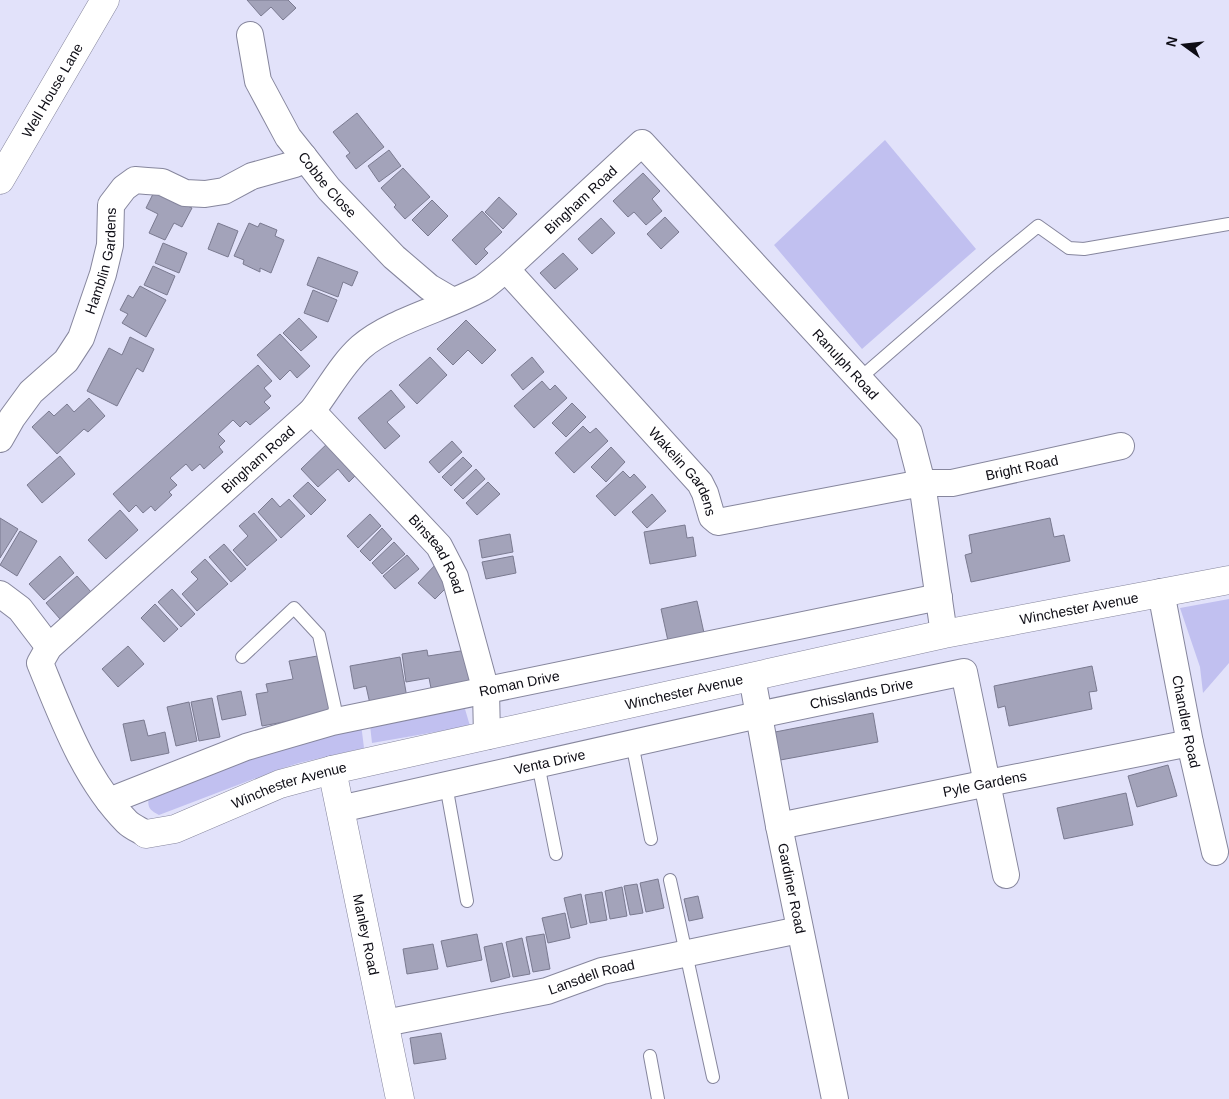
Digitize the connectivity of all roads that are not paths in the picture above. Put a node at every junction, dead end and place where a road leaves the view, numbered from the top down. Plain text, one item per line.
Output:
1 (105, 0) edge
2 (250, 35) dead end
3 (642, 143) joint
4 (304, 157) junction
5 (0, 180) edge
6 (1229, 224) edge
7 (506, 269) junction
8 (453, 301) junction
9 (859, 379) junction
10 (312, 411) junction
11 (0, 439) edge
12 (1122, 446) dead end
13 (922, 483) junction
14 (1229, 580) edge
15 (1161, 592) junction
16 (0, 594) edge
17 (939, 597) junction
18 (944, 634) junction
19 (49, 647) junction
20 (242, 658) dead end
21 (752, 677) junction
22 (486, 691) junction
23 (758, 715) junction
24 (332, 722) junction
25 (487, 736) junction
26 (632, 743) junction
27 (1190, 743) junction
28 (538, 764) junction
29 (332, 770) junction
30 (988, 783) junction
31 (446, 785) junction
32 (109, 801) junction
33 (340, 809) junction
34 (779, 826) junction
35 (146, 834) joint
36 (651, 839) dead end
37 (1215, 852) dead end
38 (556, 854) dead end
39 (1006, 875) dead end
40 (670, 880) dead end
41 (467, 901) dead end
42 (799, 930) junction
43 (687, 953) junction
44 (385, 1023) junction
45 (650, 1056) dead end
46 (713, 1077) dead end
47 (400, 1099) edge
48 (658, 1099) edge
49 (835, 1099) edge

1 - 5 street, Well House Lane
2 - 4 street, Cobbe Close
3 - 7 street, Bingham Road
3 - 9 street, Ranulph Road
4 - 8 street, Cobbe Close
4 - 11 street, Hamblin Gardens
6 - 9 lane
7 - 8 street, Bingham Road
7 - 13 street, Wakelin Gardens
8 - 10 street, Bingham Road
9 - 13 street, Ranulph Road
10 - 19 street, Bingham Road
10 - 22 street, Binstead Road
12 - 13 street, Bright Road
13 - 17 street, Ranulph Road
14 - 15 street, Winchester Avenue
15 - 18 street, Winchester Avenue
15 - 27 street, Chandler Road
16 - 19 street
17 - 18 street, Ranulph Road
17 - 22 street, Roman Drive
18 - 21 street, Winchester Avenue
19 - 32 street
20 - 24 lane
21 - 23 street, Gardiner Road
21 - 25 street, Winchester Avenue
22 - 24 street, Roman Drive
22 - 25 street, Binstead Road
23 - 26 street, Venta Drive
23 - 30 street, Chisslands Drive
23 - 34 street, Gardiner Road
24 - 32 street, Roman Drive
25 - 29 street, Winchester Avenue
26 - 28 street, Venta Drive
26 - 36 lane
27 - 30 street, Pyle Gardens
27 - 37 street, Chandler Road
28 - 31 street, Venta Drive
28 - 38 lane
29 - 33 street, Manley Road
29 - 35 street, Winchester Avenue
30 - 34 street, Pyle Gardens
30 - 39 street
31 - 33 street, Venta Drive
31 - 41 lane
32 - 35 street
33 - 44 street, Manley Road
34 - 42 street, Gardiner Road
40 - 43 lane
42 - 43 street, Lansdell Road
42 - 49 street, Gardiner Road
43 - 44 street, Lansdell Road
43 - 46 lane
44 - 47 street, Manley Road
45 - 48 lane

